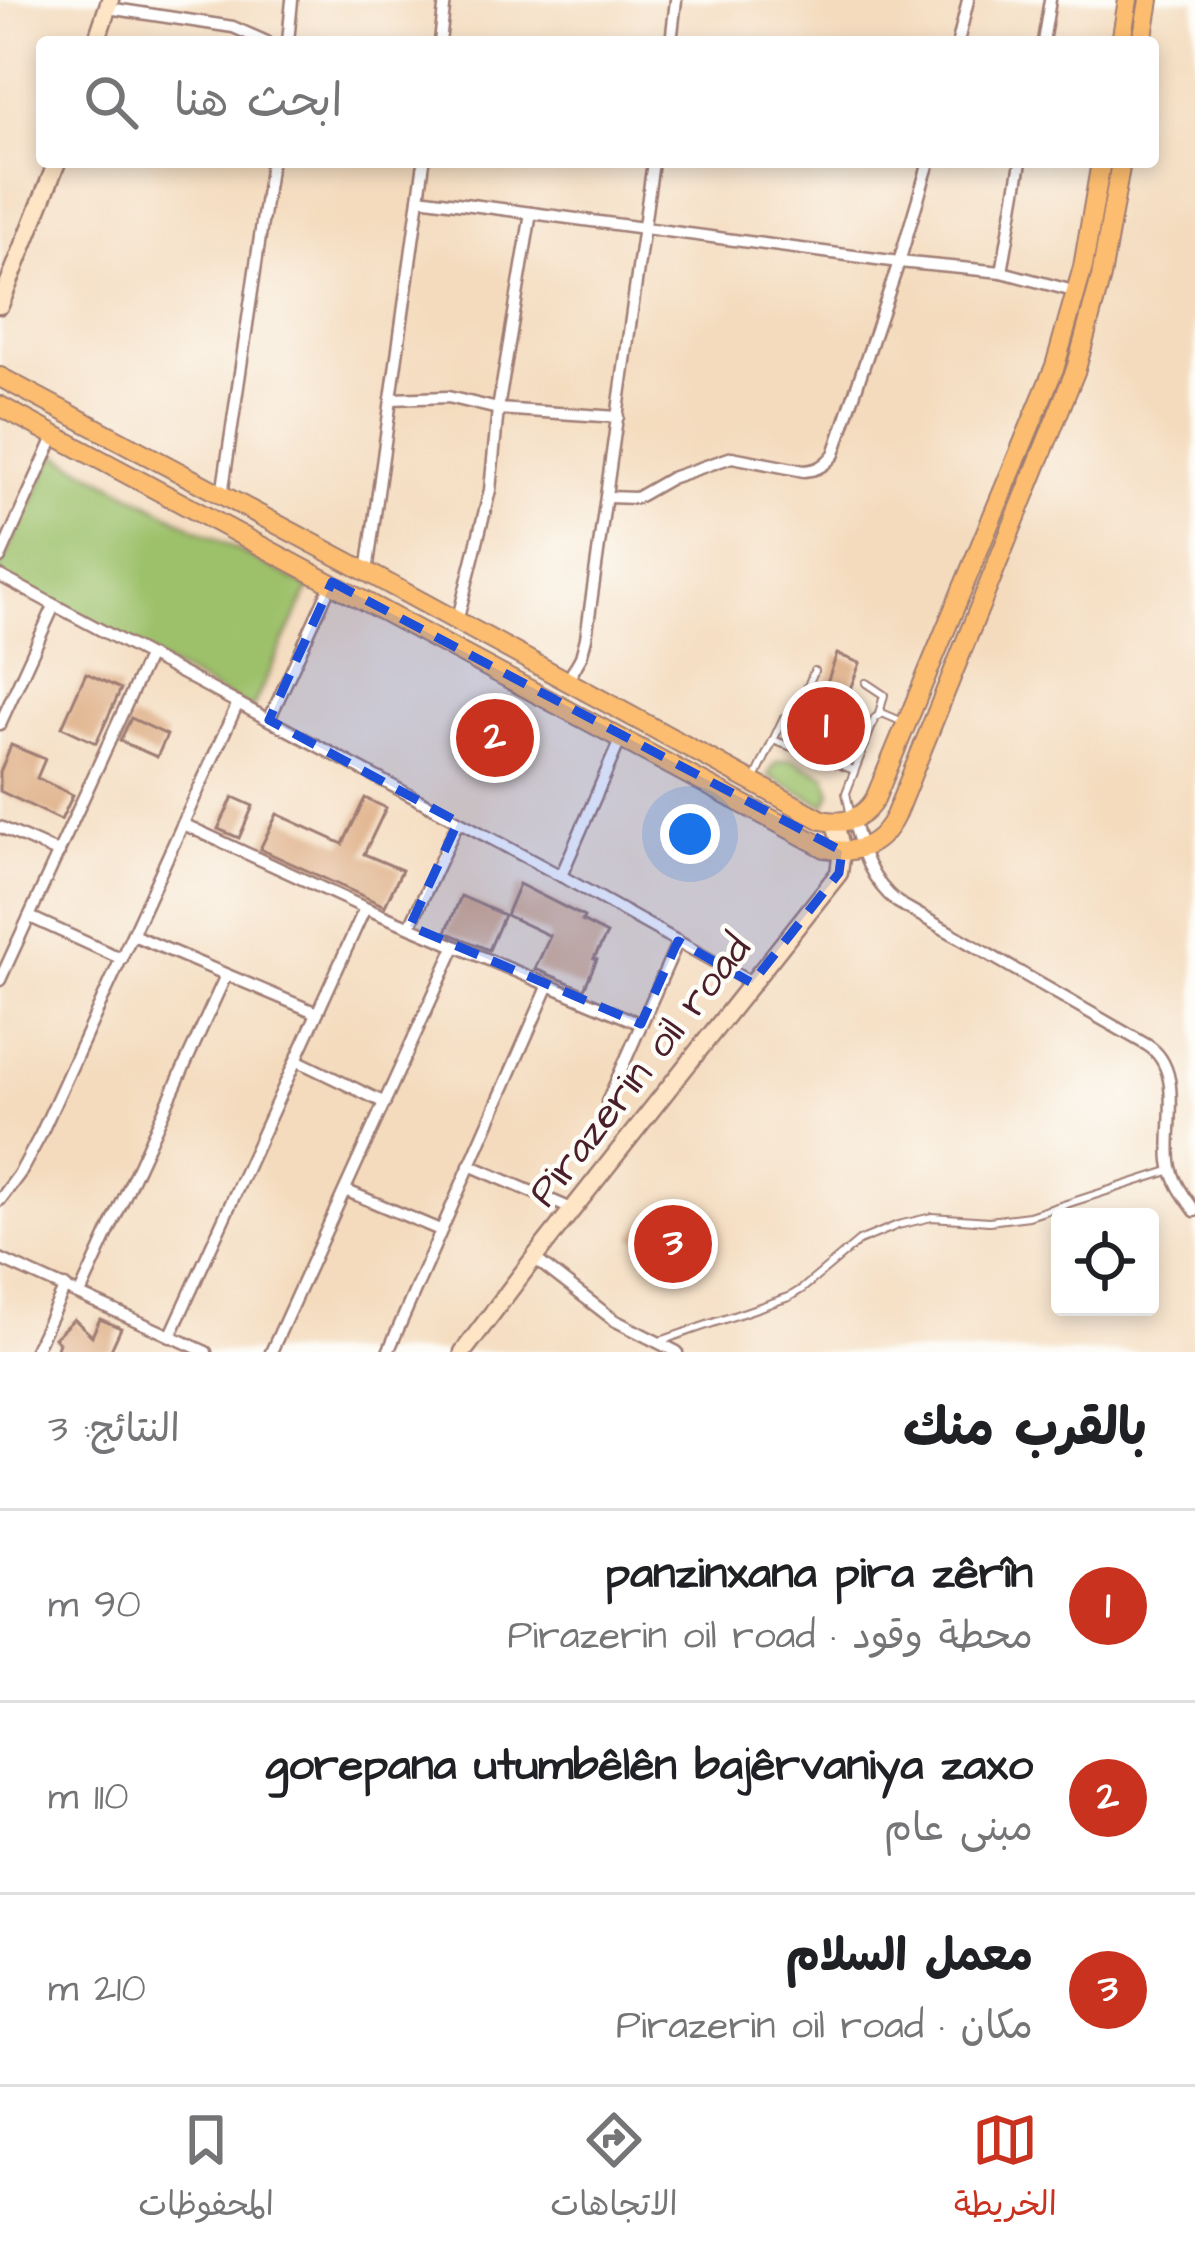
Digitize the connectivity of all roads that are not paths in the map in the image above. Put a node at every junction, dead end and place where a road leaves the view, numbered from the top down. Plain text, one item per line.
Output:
1 (292, 0) edge
2 (446, 0) edge
3 (676, 0) edge
4 (968, 0) edge
5 (1050, 0) edge
6 (1128, 0) edge
7 (1150, 0) edge
8 (109, 4) edge
9 (99, 36) edge
10 (253, 36) edge
11 (289, 36) edge
12 (441, 36) edge
13 (671, 36) edge
14 (959, 36) edge
15 (1044, 36) edge
16 (1122, 36) edge
17 (1143, 36) edge
18 (55, 168) edge
19 (270, 168) edge
20 (423, 168) edge
21 (652, 168) edge
22 (927, 168) edge
23 (1020, 168) edge
24 (1100, 168) edge
25 (1120, 168) edge
26 (419, 199) junction
27 (531, 213) junction
28 (643, 227) junction
29 (899, 262) junction
30 (1002, 272) junction
31 (1077, 292) junction
32 (0, 305) edge
33 (0, 377) edge
34 (391, 399) junction
35 (0, 406) edge
36 (498, 409) junction
37 (618, 417) junction
38 (55, 434) junction
39 (221, 495) junction
40 (607, 496) junction
41 (0, 558) edge
42 (367, 572) junction
43 (0, 576) edge
44 (332, 583) junction
45 (54, 606) junction
46 (457, 622) junction
47 (148, 657) junction
48 (814, 671) dead end
49 (567, 682) junction
50 (866, 683) dead end
51 (238, 703) junction
52 (879, 714) junction
53 (795, 718) junction
54 (269, 720) junction
55 (806, 723) dead end
56 (0, 724) edge
57 (906, 724) junction
58 (838, 735) dead end
59 (621, 738) junction
60 (773, 740) junction
61 (865, 745) junction
62 (855, 770) junction
63 (753, 782) junction
64 (844, 821) junction
65 (458, 822) junction
66 (183, 824) junction
67 (0, 826) edge
68 (852, 850) junction
69 (58, 853) junction
70 (561, 875) junction
71 (365, 908) junction
72 (30, 917) junction
73 (410, 926) junction
74 (134, 935) junction
75 (678, 941) junction
76 (455, 947) junction
77 (122, 959) junction
78 (226, 975) junction
79 (0, 980) edge
80 (752, 983) junction
81 (548, 986) junction
82 (317, 1012) junction
83 (641, 1024) junction
84 (296, 1060) junction
85 (607, 1102) dead end
86 (386, 1103) junction
87 (469, 1165) junction
88 (1172, 1170) junction
89 (347, 1191) junction
90 (0, 1200) edge
91 (574, 1210) junction
92 (1195, 1211) edge
93 (440, 1230) junction
94 (534, 1258) junction
95 (0, 1259) edge
96 (64, 1287) junction
97 (80, 1294) junction
98 (170, 1337) junction
99 (660, 1341) junction
100 (34, 1352) edge
101 (206, 1352) edge
102 (271, 1352) edge
103 (388, 1352) edge
104 (463, 1352) edge
105 (676, 1352) edge

1 - 11 street
2 - 12 street
3 - 13 street
4 - 14 street
5 - 15 street
6 - 16 main road
7 - 17 main road
8 - 9 main road
8 - 10 street
18 - 32 main road
19 - 39 street
20 - 26 street
21 - 28 street
22 - 29 street
23 - 30 street
24 - 31 main road
25 - 68 main road
26 - 27 street
26 - 34 street
27 - 28 street
27 - 36 street
28 - 29 street
28 - 37 street
29 - 30 street
29 - 40 street
30 - 31 street
31 - 57 main road
33 - 39 main road
34 - 36 street
34 - 42 street
35 - 38 main road
36 - 37 street
36 - 46 street
37 - 40 street
38 - 41 street
38 - 44 main road
39 - 42 main road
40 - 49 street
42 - 46 main road
43 - 45 street
44 - 54 street
44 - 59 main road
45 - 47 street
45 - 56 street
46 - 49 main road
47 - 51 street
47 - 69 street
48 - 53 lane
49 - 63 main road
50 - 52 lane
51 - 54 street
51 - 66 street
52 - 57 lane
52 - 61 lane
53 - 55 lane
53 - 60 lane
54 - 65 street
57 - 64 main road
58 - 61 lane
59 - 68 main road
59 - 70 street
60 - 62 lane
60 - 63 lane
61 - 62 lane
62 - 64 lane
63 - 64 main road
64 - 68 main road
65 - 70 street
65 - 73 street
66 - 71 street
66 - 74 street
67 - 69 street
68 - 80 main road, Pirazerin oil road
68 - 88 street
69 - 72 street
70 - 75 street
71 - 73 street
71 - 82 street
72 - 77 street
72 - 79 street
73 - 76 street
74 - 77 street
74 - 78 street
75 - 80 street
75 - 83 street
76 - 81 street
76 - 86 street
77 - 90 street
78 - 82 street
78 - 97 street
80 - 91 main road, Pirazerin oil road
81 - 83 street
81 - 87 street
82 - 84 street
83 - 85 street
84 - 86 street
84 - 98 street
86 - 89 street
87 - 91 street
87 - 93 street
88 - 92 street
88 - 99 lane
89 - 93 street
89 - 102 street
91 - 94 main road, Pirazerin oil road
93 - 103 street
94 - 99 street
94 - 104 main road, Pirazerin oil road
95 - 96 street
96 - 97 street
96 - 100 street
97 - 98 street
98 - 101 street
99 - 105 street

